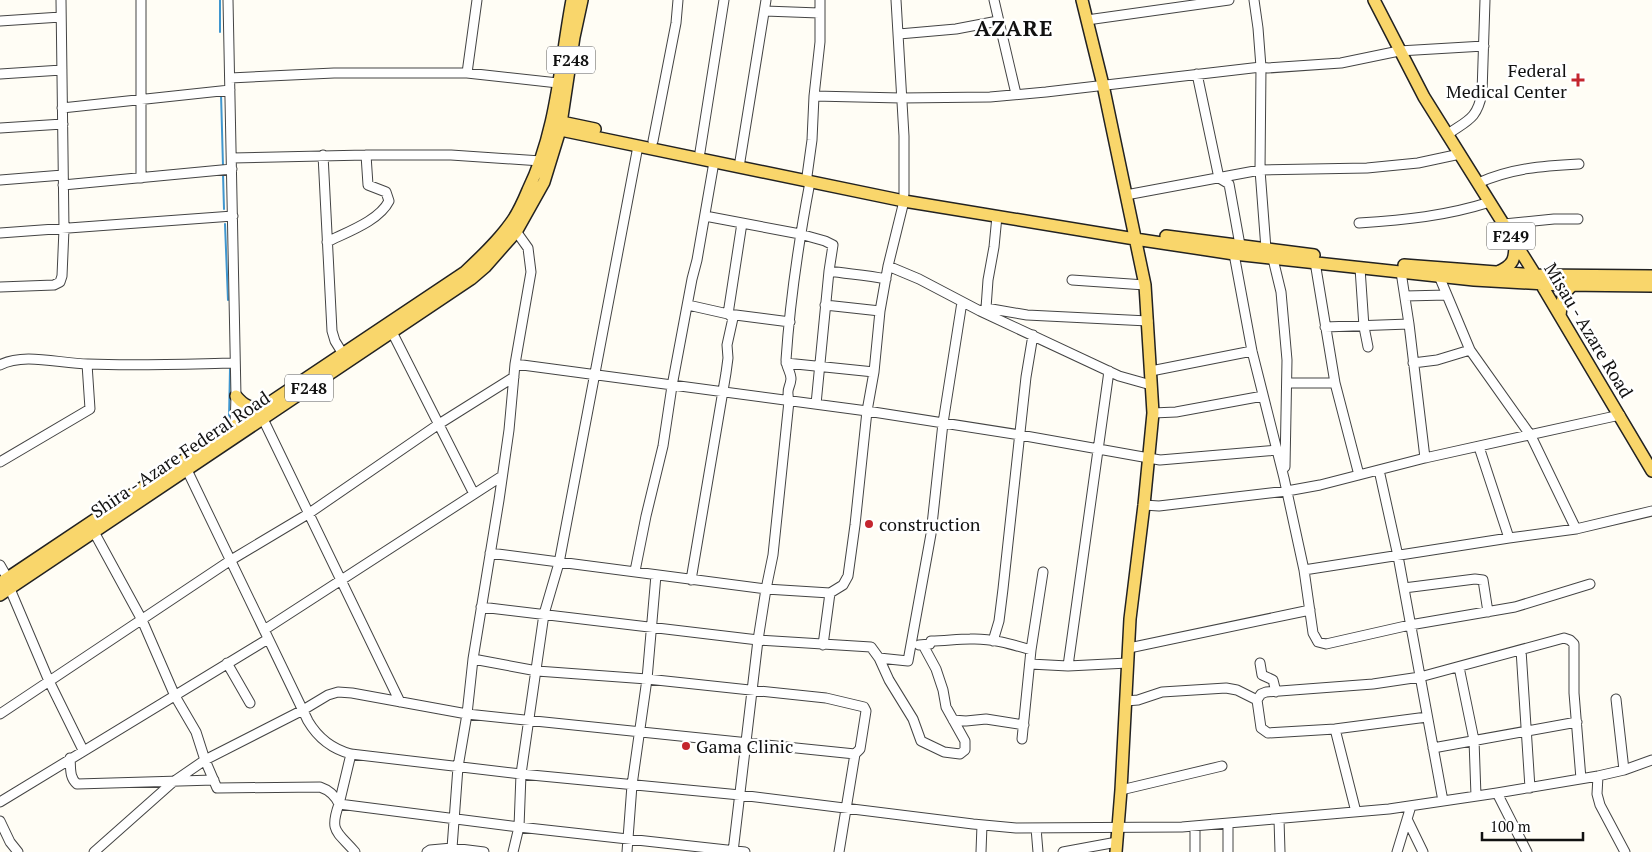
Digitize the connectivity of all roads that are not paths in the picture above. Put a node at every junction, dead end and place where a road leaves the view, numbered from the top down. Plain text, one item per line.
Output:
1 (61, 0) edge
2 (141, 0) edge
3 (228, 0) edge
4 (477, 0) edge
5 (572, 0) edge
6 (582, 0) edge
7 (678, 0) edge
8 (724, 0) edge
9 (766, 0) edge
10 (820, 0) edge
11 (896, 0) edge
12 (994, 0) edge
13 (1082, 0) edge
14 (1230, 0) edge
15 (1254, 0) edge
16 (1374, 0) edge
17 (1485, 0) edge
18 (765, 11) junction
19 (819, 13) junction
20 (61, 17) junction
21 (0, 20) edge
22 (1087, 20) junction
23 (998, 21) junction
24 (899, 34) junction
25 (1484, 46) junction
26 (1399, 51) junction
27 (1261, 67) junction
28 (62, 70) junction
29 (466, 73) junction
30 (0, 74) edge
31 (1197, 74) junction
32 (230, 78) junction
33 (558, 83) junction
34 (1103, 85) junction
35 (224, 91) junction
36 (1016, 94) junction
37 (814, 96) junction
38 (902, 98) junction
39 (141, 100) junction
40 (565, 101) junction
41 (62, 108) junction
42 (63, 124) junction
43 (556, 125) junction
44 (0, 128) edge
45 (584, 130) junction
46 (1448, 134) junction
47 (652, 142) junction
48 (638, 146) junction
49 (554, 151) junction
50 (700, 152) junction
51 (1460, 154) junction
52 (366, 155) junction
53 (323, 156) junction
54 (232, 158) junction
55 (541, 161) junction
56 (740, 161) junction
57 (714, 162) junction
58 (1579, 164) dead end
59 (226, 169) junction
60 (1260, 170) junction
61 (63, 175) junction
62 (142, 178) junction
63 (1219, 178) junction
64 (809, 179) junction
65 (0, 180) edge
66 (1478, 183) junction
67 (64, 185) junction
68 (1126, 196) junction
69 (904, 198) junction
70 (1490, 202) junction
71 (233, 216) junction
72 (705, 216) junction
73 (997, 216) junction
74 (1578, 219) dead end
75 (742, 223) junction
76 (1360, 223) dead end
77 (1504, 224) junction
78 (514, 228) junction
79 (64, 229) junction
80 (0, 233) edge
81 (800, 234) junction
82 (1134, 236) junction
83 (327, 242) junction
84 (1158, 242) junction
85 (1515, 242) junction
86 (1237, 250) junction
87 (1269, 254) junction
88 (1138, 258) junction
89 (1315, 262) junction
90 (888, 266) junction
91 (1360, 268) junction
92 (829, 271) junction
93 (1401, 272) junction
94 (1498, 272) junction
95 (1439, 276) junction
96 (1652, 276) edge
97 (886, 279) junction
98 (1072, 280) dead end
99 (1538, 280) junction
100 (1145, 285) junction
101 (1573, 285) junction
102 (1652, 286) edge
103 (0, 287) edge
104 (1447, 295) junction
105 (1404, 296) junction
106 (962, 302) junction
107 (825, 305) junction
108 (688, 306) junction
109 (983, 310) junction
110 (880, 311) junction
111 (728, 314) junction
112 (1560, 316) junction
113 (1148, 321) junction
114 (790, 322) junction
115 (1409, 324) junction
116 (1364, 326) junction
117 (1325, 327) junction
118 (392, 332) junction
119 (1034, 335) junction
120 (1368, 347) dead end
121 (1470, 350) junction
122 (1252, 351) junction
123 (343, 354) junction
124 (235, 363) junction
125 (1413, 363) junction
126 (87, 364) junction
127 (515, 364) junction
128 (786, 364) junction
129 (0, 365) edge
130 (819, 366) junction
131 (1151, 370) junction
132 (1109, 371) junction
133 (874, 372) junction
134 (594, 375) junction
135 (514, 377) junction
136 (1287, 383) junction
137 (1335, 383) junction
138 (1151, 385) junction
139 (672, 386) junction
140 (721, 392) junction
141 (236, 396) junction
142 (1263, 396) junction
143 (789, 401) junction
144 (816, 404) junction
145 (867, 411) junction
146 (263, 413) junction
147 (1153, 413) junction
148 (1620, 415) junction
149 (943, 423) junction
150 (439, 424) junction
151 (235, 426) junction
152 (1020, 435) junction
153 (1531, 436) junction
154 (1479, 447) junction
155 (1099, 449) junction
156 (1277, 450) junction
157 (1148, 457) junction
158 (1425, 458) junction
159 (0, 462) edge
160 (187, 470) junction
161 (1379, 470) junction
162 (1652, 471) edge
163 (1359, 475) junction
164 (502, 476) junction
165 (1284, 478) junction
166 (1287, 491) junction
167 (474, 494) junction
168 (1144, 505) junction
169 (1652, 511) edge
170 (308, 514) junction
171 (1576, 529) junction
172 (94, 532) junction
173 (1509, 538) junction
174 (490, 554) junction
175 (1398, 556) junction
176 (231, 560) junction
177 (559, 563) junction
178 (0, 565) edge
179 (1304, 570) junction
180 (635, 572) junction
181 (1042, 572) dead end
182 (656, 575) junction
183 (341, 580) junction
184 (691, 580) junction
185 (1590, 584) dead end
186 (4, 586) edge
187 (1404, 588) junction
188 (766, 589) junction
189 (830, 593) junction
190 (481, 607) junction
191 (1310, 610) junction
192 (1488, 612) junction
193 (544, 614) junction
194 (142, 620) junction
195 (1410, 625) junction
196 (651, 627) junction
197 (264, 630) junction
198 (268, 639) junction
199 (758, 640) junction
200 (993, 641) junction
201 (911, 644) junction
202 (823, 645) junction
203 (923, 645) junction
204 (1129, 648) junction
205 (1031, 650) junction
206 (1520, 650) junction
207 (879, 658) junction
208 (473, 659) junction
209 (227, 663) junction
210 (1128, 663) junction
211 (1260, 663) dead end
212 (1030, 664) junction
213 (1068, 666) junction
214 (1459, 666) junction
215 (537, 672) junction
216 (1420, 677) junction
217 (647, 679) junction
218 (50, 681) junction
219 (752, 690) junction
220 (1276, 692) junction
221 (175, 696) junction
222 (1616, 699) dead end
223 (1257, 700) junction
224 (1126, 701) junction
225 (400, 702) junction
226 (250, 703) dead end
227 (303, 710) junction
228 (0, 714) edge
229 (467, 714) junction
230 (1427, 717) junction
231 (953, 720) junction
232 (530, 721) junction
233 (1577, 722) junction
234 (1024, 724) junction
235 (1335, 729) junction
236 (1527, 731) junction
237 (640, 732) junction
238 (1022, 739) dead end
239 (1474, 740) junction
240 (745, 743) junction
241 (1433, 748) junction
242 (83, 750) junction
243 (351, 754) junction
244 (855, 754) junction
245 (70, 758) junction
246 (205, 760) junction
247 (1652, 760) edge
248 (458, 766) junction
249 (1222, 766) dead end
250 (1624, 770) junction
251 (522, 774) junction
252 (1598, 776) junction
253 (1581, 778) junction
254 (214, 780) junction
255 (172, 782) junction
256 (632, 785) junction
257 (1530, 788) junction
258 (1122, 790) junction
259 (1497, 793) junction
260 (740, 795) junction
261 (1476, 796) junction
262 (1443, 801) junction
263 (0, 802) edge
264 (339, 804) junction
265 (1411, 806) junction
266 (847, 809) junction
267 (1356, 812) junction
268 (455, 818) junction
269 (1279, 819) junction
270 (1408, 819) junction
271 (0, 820) edge
272 (1228, 824) junction
273 (982, 825) junction
274 (1195, 826) junction
275 (519, 827) junction
276 (1118, 827) junction
277 (1036, 828) junction
278 (628, 839) junction
279 (1116, 847) edge
280 (452, 848) junction
281 (733, 851) edge
282 (18, 852) edge
283 (94, 852) edge
284 (355, 852) edge
285 (427, 852) edge
286 (484, 852) edge
287 (512, 852) edge
288 (627, 852) edge
289 (745, 852) edge
290 (839, 852) edge
291 (981, 852) edge
292 (1038, 852) edge
293 (1063, 852) edge
294 (1195, 852) edge
295 (1228, 852) edge
296 (1280, 852) edge
297 (1397, 852) edge
298 (1423, 852) edge
299 (1527, 852) edge
300 (1625, 852) edge

1 - 20 street
2 - 39 street
3 - 32 street
4 - 29 street
5 - 33 main road, Shira - Azare Federal Road / F248
6 - 40 main road, Shira - Azare Federal Road / F248
7 - 47 street
8 - 50 street
9 - 18 street
10 - 19 street
11 - 24 street
12 - 23 street
13 - 22 main road
14 - 22 street
15 - 27 street
16 - 26 main road, Misau - Azare Road / F249
17 - 25 street
18 - 19 street
18 - 56 street
19 - 37 street
20 - 21 street
20 - 28 street
22 - 34 main road
23 - 24 street
23 - 36 street
24 - 38 street
25 - 26 street
25 - 46 street
26 - 27 street
26 - 46 main road, Misau - Azare Road / F249
27 - 31 street
27 - 60 street
28 - 30 street
28 - 41 street
29 - 32 street
29 - 33 street
31 - 34 street
31 - 63 street
32 - 35 street
33 - 43 main road, Shira - Azare Federal Road / F248
34 - 36 street
34 - 68 main road
35 - 39 street
35 - 54 street
36 - 38 street
37 - 38 street
37 - 64 street
38 - 69 street
39 - 41 street
39 - 62 street
40 - 43 main road, Shira - Azare Federal Road / F248
40 - 45 main road
41 - 42 street
42 - 44 street
42 - 61 street
43 - 45 main road
43 - 49 main road, Shira - Azare Federal Road / F248
43 - 55 main road, Shira - Azare Federal Road / F248
45 - 47 main road
45 - 48 main road
45 - 49 main road
46 - 51 main road, Misau - Azare Road / F249
47 - 50 main road
48 - 57 main road
48 - 134 street
49 - 78 main road, Shira - Azare Federal Road / F248
50 - 56 main road
51 - 60 street
51 - 66 main road, Misau - Azare Road / F249
52 - 53 street
52 - 55 street
52 - 83 street
53 - 54 street
53 - 83 street
54 - 59 street
55 - 78 main road, Shira - Azare Federal Road / F248
56 - 64 main road
57 - 64 main road
57 - 72 street
58 - 66 street
59 - 62 street
59 - 71 street
60 - 63 street
60 - 87 street
61 - 65 street
61 - 67 street
62 - 67 street
63 - 68 street
63 - 86 street
64 - 69 main road
64 - 81 street
66 - 70 main road, Misau - Azare Road / F249
67 - 79 street
68 - 82 main road
69 - 73 main road
69 - 82 main road
69 - 90 street
70 - 76 street
70 - 77 main road, Misau - Azare Road / F249
71 - 79 street
71 - 124 street
72 - 75 street
72 - 108 street
73 - 82 main road
73 - 109 street
74 - 77 street
75 - 81 street
75 - 111 street
77 - 85 main road, Misau - Azare Road / F249
78 - 118 main road, Shira - Azare Federal Road / F248
78 - 123 main road, Shira - Azare Federal Road / F248
78 - 127 street
79 - 80 street
79 - 103 street
81 - 92 street
81 - 114 street
82 - 84 main road
82 - 86 main road
82 - 88 main road
83 - 123 street
84 - 86 main road
84 - 88 main road
85 - 94 main road
85 - 99 main road, Misau - Azare Road / F249
86 - 87 main road
86 - 122 street
87 - 89 main road
87 - 94 main road
87 - 136 street
88 - 100 main road
89 - 91 main road
89 - 117 street
90 - 97 street
90 - 106 street
91 - 93 main road
91 - 116 street
92 - 97 street
92 - 107 street
93 - 95 main road
93 - 105 street
94 - 99 main road
95 - 99 main road
95 - 104 street
96 - 99 main road
97 - 110 street
98 - 100 street
99 - 101 main road
99 - 112 main road, Misau - Azare Road / F249
100 - 113 main road
101 - 102 main road
101 - 112 main road
104 - 105 street
104 - 121 street
105 - 115 street
106 - 109 street
106 - 149 street
107 - 110 street
107 - 130 street
108 - 111 street
108 - 139 street
109 - 113 street
109 - 119 street
110 - 133 street
111 - 114 street
111 - 140 street
112 - 148 main road, Misau - Azare Road / F249
113 - 131 main road
114 - 128 street
115 - 116 street
115 - 125 street
116 - 117 street
116 - 120 street
117 - 137 street
118 - 146 main road, Shira - Azare Federal Road / F248
118 - 150 street
119 - 132 street
119 - 152 street
121 - 125 street
121 - 153 street
122 - 131 street
122 - 142 street
123 - 146 main road, Shira - Azare Federal Road / F248
124 - 126 street
124 - 141 street
125 - 158 street
126 - 129 street
126 - 159 street
127 - 134 street
127 - 135 street
128 - 130 street
128 - 143 street
130 - 133 street
130 - 144 street
131 - 138 main road
132 - 138 street
132 - 155 street
133 - 145 street
134 - 139 street
134 - 177 street
135 - 150 street
135 - 164 street
136 - 137 street
136 - 165 street
137 - 163 street
138 - 147 main road
139 - 140 street
139 - 180 street
140 - 143 street
140 - 184 street
141 - 146 main road
141 - 151 street
142 - 147 street
142 - 156 street
143 - 144 street
143 - 188 street
144 - 145 street
145 - 149 street
145 - 189 street
146 - 151 main road, Shira - Azare Federal Road / F248
146 - 160 main road, Shira - Azare Federal Road / F248
146 - 170 street
147 - 157 main road
148 - 153 street
148 - 162 main road, Misau - Azare Road / F249
149 - 152 street
149 - 201 street
150 - 167 street
150 - 170 street
151 - 186 main road, Shira - Azare Federal Road / F248
152 - 155 street
152 - 200 street
153 - 154 street
153 - 171 street
154 - 158 street
154 - 173 street
155 - 157 street
155 - 213 street
156 - 157 street
156 - 165 street
157 - 168 main road
158 - 161 street
160 - 172 main road, Shira - Azare Federal Road / F248
160 - 176 street
161 - 163 street
161 - 175 street
163 - 166 street
164 - 167 street
164 - 174 street
165 - 166 street
166 - 168 street
166 - 179 street
167 - 183 street
168 - 204 main road
169 - 171 street
170 - 176 street
170 - 183 street
171 - 173 street
172 - 186 main road, Shira - Azare Federal Road / F248
172 - 194 street
173 - 175 street
174 - 177 street
174 - 190 street
175 - 179 street
175 - 187 street
176 - 194 street
176 - 197 street
177 - 180 street
177 - 193 street
178 - 186 street
179 - 191 street
180 - 182 street
181 - 205 street
182 - 184 street
182 - 196 street
183 - 197 street
183 - 225 street
184 - 188 street
185 - 192 street
186 - 218 street
187 - 192 street
187 - 195 street
188 - 189 street
188 - 199 street
189 - 202 street
190 - 193 street
190 - 208 street
191 - 195 street
191 - 204 street
192 - 195 street
193 - 196 street
193 - 215 street
194 - 218 street
194 - 221 street
195 - 216 street
196 - 199 street
196 - 217 street
197 - 198 street
198 - 209 street
198 - 227 street
199 - 202 street
199 - 219 street
200 - 203 street
200 - 205 street
201 - 203 street
201 - 207 street
202 - 207 street
203 - 231 street
204 - 210 main road
205 - 212 street
206 - 214 street
206 - 233 street
206 - 236 street
207 - 231 street
208 - 215 street
208 - 229 street
209 - 221 street
209 - 226 street
210 - 213 street
210 - 224 main road
211 - 220 street
212 - 213 street
212 - 234 street
214 - 216 street
214 - 239 street
215 - 217 street
215 - 232 street
216 - 220 street
216 - 230 street
217 - 219 street
217 - 237 street
218 - 228 street
218 - 242 street
219 - 240 street
219 - 244 street
220 - 223 street
221 - 242 street
221 - 246 street
222 - 250 street
223 - 224 street
223 - 235 street
224 - 258 main road
225 - 227 street
225 - 229 street
227 - 243 street
227 - 246 street
229 - 232 street
229 - 248 street
230 - 235 street
230 - 241 street
231 - 234 street
232 - 237 street
232 - 251 street
233 - 236 street
233 - 253 street
234 - 238 street
235 - 267 street
236 - 239 street
236 - 257 street
237 - 240 street
237 - 256 street
239 - 241 street
239 - 261 street
240 - 244 street
240 - 260 street
241 - 262 street
242 - 245 street
243 - 248 street
243 - 264 street
244 - 266 street
245 - 255 street
245 - 263 street
246 - 254 street
246 - 255 street
247 - 250 street
248 - 251 street
248 - 268 street
249 - 258 street
250 - 252 street
251 - 256 street
251 - 275 street
252 - 253 street
252 - 300 street
253 - 257 street
254 - 255 street
254 - 264 street
255 - 283 street
256 - 260 street
256 - 278 street
257 - 259 street
258 - 276 main road
259 - 261 street
259 - 299 street
260 - 266 street
260 - 281 street
261 - 262 street
262 - 265 street
264 - 268 street
264 - 284 street
265 - 267 street
265 - 270 street
266 - 273 street
266 - 290 street
267 - 269 street
268 - 275 street
268 - 280 street
269 - 272 street
269 - 296 street
270 - 297 street
270 - 298 street
271 - 282 street
272 - 274 street
272 - 295 street
273 - 277 street
273 - 291 street
274 - 276 street
274 - 294 street
275 - 278 street
275 - 287 street
276 - 277 street
276 - 279 main road
277 - 292 street
278 - 281 street
278 - 288 street
279 - 293 street
280 - 285 street
280 - 286 street
281 - 289 street

